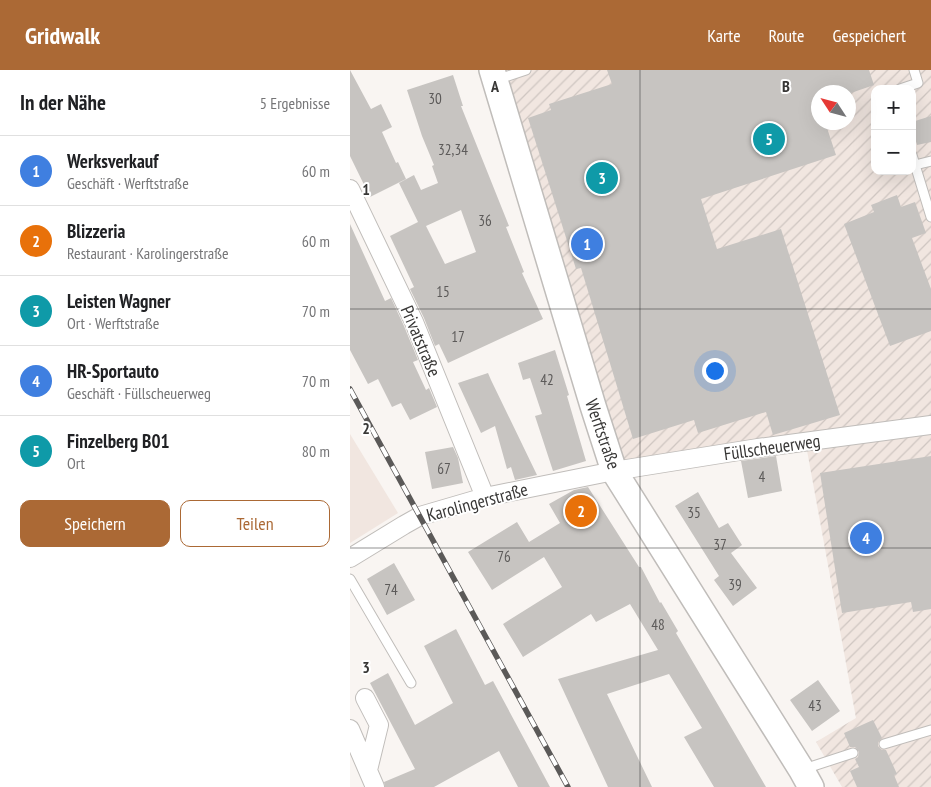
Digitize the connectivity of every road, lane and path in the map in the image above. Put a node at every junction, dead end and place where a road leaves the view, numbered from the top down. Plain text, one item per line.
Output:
1 (526, 70) edge
2 (914, 70) edge
3 (494, 75) edge
4 (912, 85) edge
5 (931, 161) edge
6 (916, 165) edge
7 (916, 168) edge
8 (350, 189) edge
9 (931, 217) edge
10 (931, 425) edge
11 (614, 472) junction
12 (485, 496) junction
13 (350, 558) edge
14 (350, 579) edge
15 (411, 683) dead end
16 (365, 698) dead end
17 (350, 729) edge
18 (931, 730) edge
19 (884, 744) dead end
20 (853, 753) dead end
21 (368, 770) junction
22 (806, 778) edge
23 (375, 787) edge

1 - 3 lane
2 - 4 lane
3 - 11 street, Werftstraße
5 - 6 lane
7 - 9 lane
8 - 12 street, Privatstraße
10 - 11 street, Füllscheuerweg
11 - 12 street, Karolingerstraße
11 - 22 street, Werftstraße
12 - 13 street, Karolingerstraße
14 - 15 lane
16 - 21 street
17 - 21 street
18 - 19 lane
20 - 22 lane
21 - 23 street

